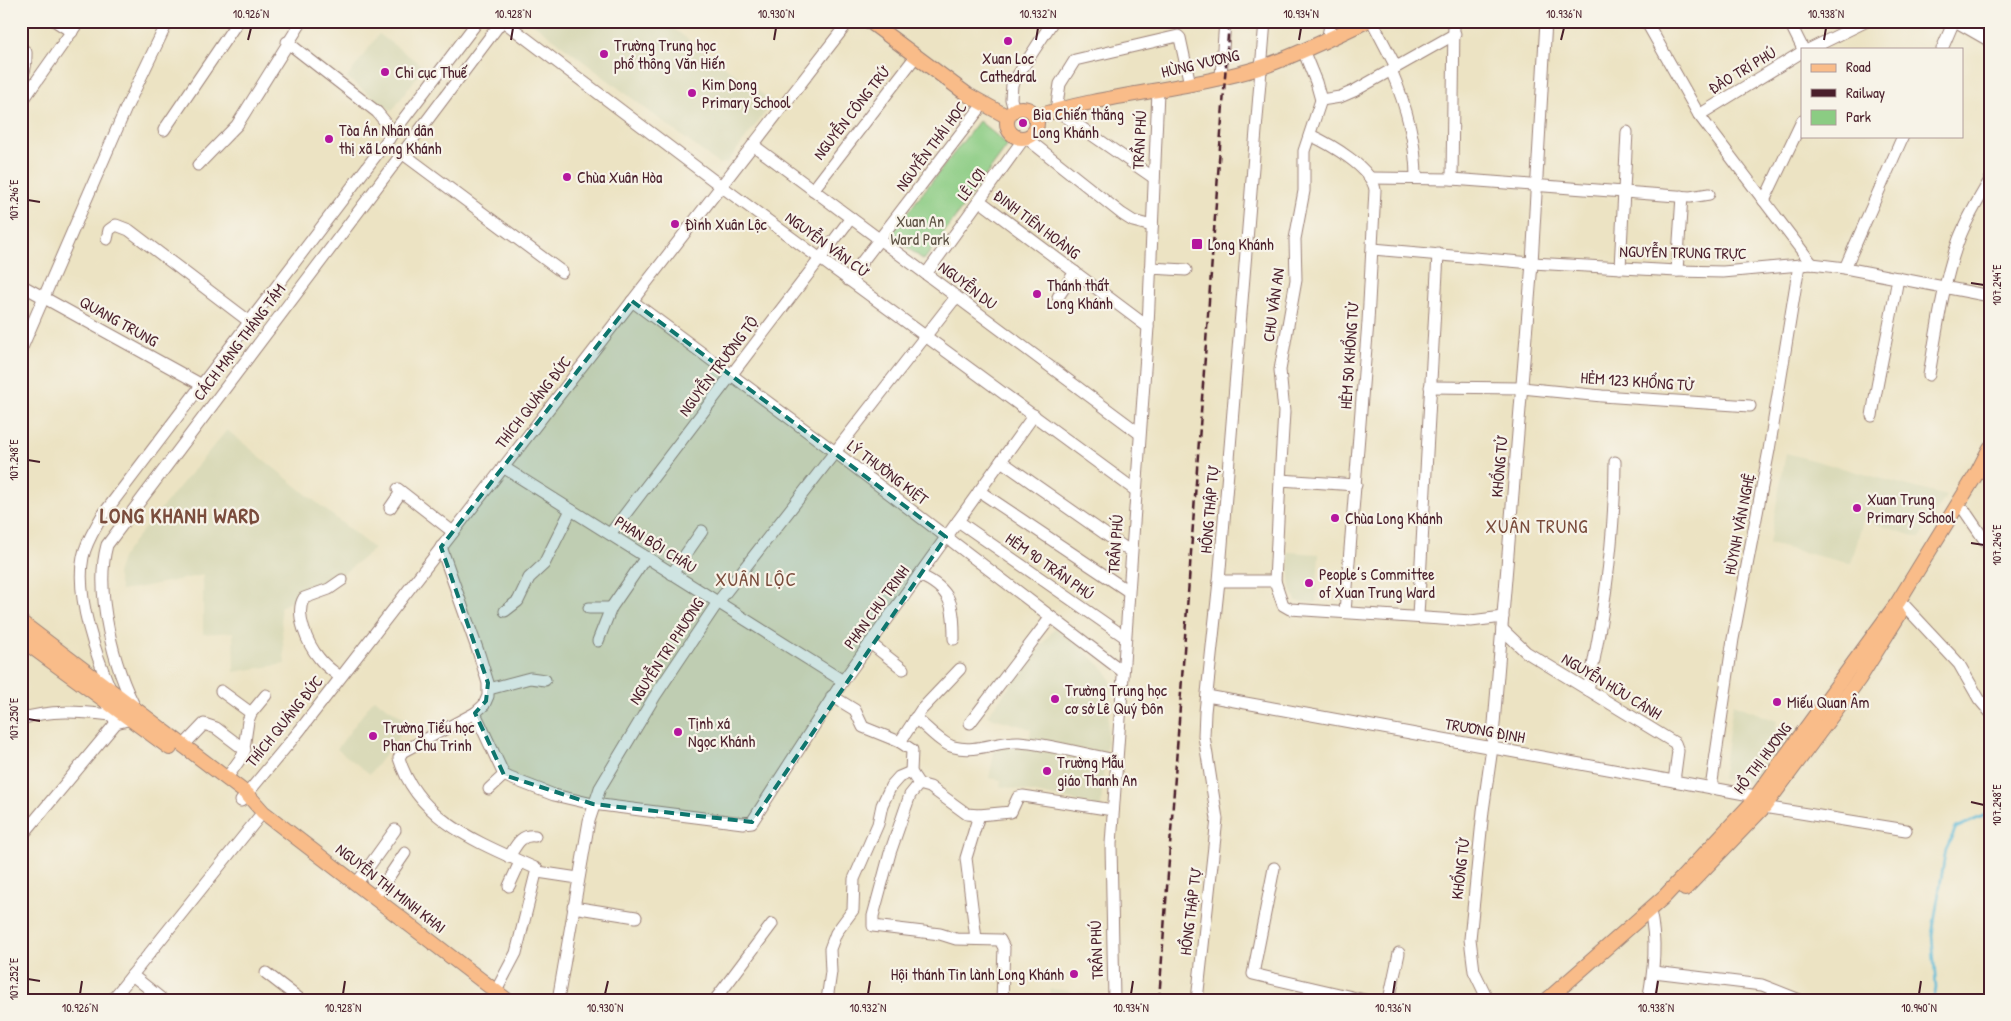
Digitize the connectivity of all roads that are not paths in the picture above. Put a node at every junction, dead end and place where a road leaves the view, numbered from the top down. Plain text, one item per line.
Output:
1 (55, 21) edge
2 (79, 21) edge
3 (168, 21) edge
4 (238, 21) edge
5 (302, 21) edge
6 (478, 21) edge
7 (502, 21) edge
8 (849, 21) edge
9 (869, 21) edge
10 (1053, 21) edge
11 (1224, 21) edge
12 (1266, 21) edge
13 (1331, 21) edge
14 (1366, 21) edge
15 (1372, 21) edge
16 (1454, 21) edge
17 (1546, 21) edge
18 (1646, 21) edge
19 (1789, 21) edge
20 (1867, 21) edge
21 (1955, 21) edge
22 (72, 32) junction
23 (1455, 34) junction
24 (1327, 40) junction
25 (1990, 41) edge
26 (287, 42) junction
27 (1833, 44) edge
28 (21, 48) edge
29 (1801, 48) edge
30 (1815, 48) edge
31 (1942, 48) edge
32 (1303, 50) junction
33 (1801, 51) edge
34 (916, 56) junction
35 (1262, 66) junction
36 (1394, 68) junction
37 (1221, 76) junction
38 (21, 78) edge
39 (1190, 84) junction
40 (1158, 91) junction
41 (1321, 100) junction
42 (984, 103) junction
43 (21, 104) edge
44 (1056, 110) junction
45 (1011, 114) junction
46 (1699, 115) junction
47 (1035, 117) junction
48 (1801, 123) edge
49 (164, 130) dead end
50 (1628, 132) dead end
51 (1310, 135) junction
52 (1025, 137) junction
53 (1902, 138) edge
54 (389, 139) junction
55 (753, 145) junction
56 (402, 153) junction
57 (198, 164) dead end
58 (1154, 178) junction
59 (1370, 178) junction
60 (1416, 178) junction
61 (1452, 179) junction
62 (1990, 180) edge
63 (1536, 184) junction
64 (721, 186) junction
65 (813, 190) junction
66 (1624, 190) junction
67 (1710, 194) dead end
68 (1682, 196) junction
69 (980, 201) junction
70 (1764, 201) junction
71 (851, 218) junction
72 (1152, 226) junction
73 (107, 239) dead end
74 (879, 240) junction
75 (1373, 249) junction
76 (1438, 254) junction
77 (820, 259) junction
78 (1532, 263) junction
79 (1812, 264) junction
80 (1799, 265) junction
81 (1150, 268) junction
82 (1620, 268) junction
83 (1845, 268) junction
84 (1186, 270) dead end
85 (1677, 271) junction
86 (562, 272) dead end
87 (1075, 272) junction
88 (926, 274) junction
89 (1898, 278) junction
90 (848, 280) junction
91 (21, 285) edge
92 (1944, 287) junction
93 (1990, 296) edge
94 (44, 297) junction
95 (956, 297) junction
96 (1058, 297) dead end
97 (632, 301) junction
98 (250, 322) junction
99 (1148, 327) junction
100 (925, 336) junction
101 (21, 350) edge
102 (732, 375) junction
103 (1929, 375) dead end
104 (202, 385) junction
105 (1430, 387) junction
106 (1522, 388) junction
107 (1750, 406) dead end
108 (1034, 415) junction
109 (1872, 416) dead end
110 (1139, 433) junction
111 (1990, 448) edge
112 (835, 452) junction
113 (1001, 460) junction
114 (1615, 462) dead end
115 (503, 467) junction
116 (1990, 468) edge
117 (1280, 480) junction
118 (1356, 485) junction
119 (1135, 490) junction
120 (979, 491) junction
121 (390, 508) dead end
122 (572, 510) junction
123 (1964, 510) junction
124 (958, 521) junction
125 (453, 532) junction
126 (702, 532) dead end
127 (610, 534) junction
128 (946, 537) junction
129 (441, 547) junction
130 (1990, 548) edge
131 (1131, 552) junction
132 (646, 557) junction
133 (672, 574) junction
134 (919, 575) junction
135 (342, 580) dead end
136 (1219, 581) junction
137 (1275, 581) junction
138 (1128, 591) junction
139 (718, 602) junction
140 (1905, 606) junction
141 (589, 608) dead end
142 (611, 608) junction
143 (505, 611) dead end
144 (1345, 612) junction
145 (1418, 616) junction
146 (1051, 617) junction
147 (1503, 617) junction
148 (21, 622) edge
149 (1502, 630) junction
150 (1125, 637) junction
151 (21, 639) edge
152 (954, 639) dead end
153 (598, 641) dead end
154 (870, 643) junction
155 (99, 662) junction
156 (80, 667) junction
157 (904, 669) dead end
158 (960, 669) dead end
159 (1122, 671) junction
160 (340, 677) junction
161 (545, 680) dead end
162 (843, 681) junction
163 (489, 689) junction
164 (1588, 690) junction
165 (221, 691) dead end
166 (266, 695) dead end
167 (108, 696) junction
168 (832, 696) junction
169 (1207, 696) junction
170 (1990, 712) edge
171 (252, 713) junction
172 (475, 713) junction
173 (134, 715) junction
174 (915, 718) junction
175 (114, 719) junction
176 (21, 720) edge
177 (970, 723) dead end
178 (900, 742) junction
179 (183, 746) junction
180 (1492, 748) junction
181 (244, 750) junction
182 (1116, 760) junction
183 (911, 772) junction
184 (504, 775) junction
185 (226, 779) junction
186 (1674, 782) junction
187 (919, 784) junction
188 (1711, 788) junction
189 (489, 789) dead end
190 (1760, 802) junction
191 (251, 803) junction
192 (593, 804) junction
193 (1113, 810) junction
194 (979, 815) junction
195 (395, 830) dead end
196 (1906, 830) dead end
197 (535, 836) dead end
198 (21, 837) edge
199 (381, 848) junction
200 (514, 859) junction
201 (1274, 868) dead end
202 (538, 872) junction
203 (578, 878) junction
204 (357, 883) junction
205 (509, 886) dead end
206 (375, 897) junction
207 (573, 907) junction
208 (853, 910) junction
209 (1651, 915) junction
210 (873, 916) junction
211 (636, 917) dead end
212 (772, 924) dead end
213 (976, 939) junction
214 (1398, 953) dead end
215 (1654, 972) junction
216 (266, 973) dead end
217 (132, 975) junction
218 (502, 995) edge
219 (114, 999) edge
220 (163, 1000) edge
221 (301, 1000) edge
222 (558, 1000) edge
223 (715, 1000) edge
224 (827, 1000) edge
225 (1002, 1000) edge
226 (1114, 1000) edge
227 (1197, 1000) edge
228 (1365, 1000) edge
229 (1389, 1000) edge
230 (1488, 1000) edge
231 (1547, 1000) edge
232 (1562, 1000) edge
233 (1648, 1000) edge
234 (1800, 1000) edge

1 - 22 street
2 - 22 street
3 - 94 street
4 - 49 street
5 - 26 street
6 - 54 street, CÁCH MẠNG THÁNG TÁM
7 - 56 street, CÁCH MẠNG THÁNG TÁM
7 - 64 street, NGUYỄN VĂN CỪ
8 - 55 street, THÍCH QUẢNG ĐỨC
9 - 34 main road
10 - 45 street
11 - 37 street
12 - 35 street, HỒNG THẬP TỰ
13 - 24 street
14 - 24 main road, HÙNG VƯƠNG
15 - 36 street
16 - 23 street
17 - 63 street, KHỔNG TỬ
18 - 46 street
19 - 29 street
20 - 27 street
21 - 25 street
21 - 31 street
22 - 43 street
23 - 36 street
23 - 61 street
24 - 32 main road, HÙNG VƯƠNG
26 - 54 street
26 - 57 street
27 - 30 street
28 - 38 street
32 - 35 main road, HÙNG VƯƠNG
32 - 41 street
33 - 46 street, ĐÀO TRÍ PHÚ
34 - 42 main road
34 - 65 street, NGUYỄN CÔNG TRỨ
35 - 37 main road, HÙNG VƯƠNG
35 - 136 street, HỒNG THẬP TỰ
36 - 41 street
36 - 60 street
37 - 39 main road, HÙNG VƯƠNG
39 - 40 main road, HÙNG VƯƠNG
39 - 44 street
40 - 44 main road, HÙNG VƯƠNG
40 - 58 street, TRẦN PHÚ
41 - 51 street, CHU VĂN AN
42 - 45 main road
42 - 74 street, NGUYỄN THÁI HỌC
44 - 47 main road, HÙNG VƯƠNG
44 - 58 street
45 - 47 main road
45 - 52 main road
46 - 70 street
47 - 52 main road
48 - 70 street
50 - 66 street
51 - 59 street
51 - 117 street, CHU VĂN AN
52 - 69 street, LÊ LỢI
52 - 72 street
53 - 83 street
54 - 98 street, CÁCH MẠNG THÁNG TÁM
55 - 64 street, THÍCH QUẢNG ĐỨC
55 - 65 street, NGUYỄN DU
56 - 86 street
56 - 173 street, CÁCH MẠNG THÁNG TÁM
58 - 72 street, TRẦN PHÚ
59 - 60 street
59 - 75 street, HẺM 50 KHỔNG TỬ
60 - 61 street
61 - 63 street
62 - 92 street
63 - 66 street
63 - 78 street, KHỔNG TỬ
64 - 77 street, NGUYỄN VĂN CỪ
64 - 97 street, THÍCH QUẢNG ĐỨC
65 - 71 street, NGUYỄN DU
66 - 68 street
66 - 82 street
67 - 68 street
68 - 85 street
69 - 87 street, ĐINH TIÊN HOÀNG
69 - 88 street, LÊ LỢI
70 - 79 street
71 - 74 street, NGUYỄN DU
71 - 77 street, NGUYỄN TRƯỜNG TỘ
72 - 81 street, TRẦN PHÚ
73 - 98 street
74 - 88 street, NGUYỄN DU
74 - 90 street, NGUYỄN THÁI HỌC
75 - 76 street, NGUYỄN TRUNG TRỰC
75 - 118 street, HẺM 50 KHỔNG TỬ
76 - 78 street, NGUYỄN TRUNG TRỰC
76 - 105 street
77 - 90 street, NGUYỄN VĂN CỪ
77 - 102 street, NGUYỄN TRƯỜNG TỘ
78 - 82 street, NGUYỄN TRUNG TRỰC
78 - 106 street, KHỔNG TỬ
79 - 80 street, NGUYỄN TRUNG TRỰC
79 - 83 street, NGUYỄN TRUNG TRỰC
80 - 85 street, NGUYỄN TRUNG TRỰC
80 - 188 street, HÙYNH VĂN NGHỆ
81 - 84 street
81 - 99 street, TRẦN PHÚ
82 - 85 street, NGUYỄN TRUNG TRỰC
83 - 89 street, NGUYỄN TRUNG TRỰC
87 - 96 street
87 - 99 street, ĐINH TIÊN HOÀNG
88 - 95 street, NGUYỄN DU
89 - 92 street, NGUYỄN TRUNG TRỰC
89 - 109 street
90 - 100 street, NGUYỄN VĂN CỪ
91 - 94 street, QUANG TRUNG
92 - 93 street, NGUYỄN TRUNG TRỰC
92 - 103 street
94 - 101 street
94 - 104 street, QUANG TRUNG
95 - 100 street, NGUYỄN TRI PHƯƠNG
95 - 110 street, NGUYỄN DU
97 - 102 street, LÝ THƯỜNG KIỆT
97 - 115 street, THÍCH QUẢNG ĐỨC
98 - 104 street, CÁCH MẠNG THÁNG TÁM
99 - 110 street, TRẦN PHÚ
100 - 108 street, NGUYỄN VĂN CỪ
100 - 112 street, NGUYỄN TRI PHƯƠNG
102 - 112 street, LÝ THƯỜNG KIỆT
102 - 127 street, NGUYỄN TRƯỜNG TỘ
104 - 155 street, CÁCH MẠNG THÁNG TÁM
105 - 106 street, HẺM 123 KHỔNG TỬ
105 - 145 street
106 - 107 street, HẺM 123 KHỔNG TỬ
106 - 147 street, KHỔNG TỬ
108 - 113 street, PHAN CHU TRINH
108 - 119 street, NGUYỄN VĂN CỪ
110 - 119 street, TRẦN PHÚ
111 - 190 main road, HỒ THỊ HƯƠNG
112 - 128 street, LÝ THƯỜNG KIỆT
112 - 139 street, NGUYỄN TRI PHƯƠNG
113 - 120 street, PHAN CHU TRINH
113 - 131 street
114 - 164 street
115 - 122 street, PHAN BỘI CHÂU
115 - 125 street, THÍCH QUẢNG ĐỨC
116 - 123 main road, HỒ THỊ HƯƠNG
117 - 118 street
117 - 137 street, CHU VĂN AN
118 - 144 street, HẺM 50 KHỔNG TỬ
119 - 131 street, TRẦN PHÚ
120 - 124 street, PHAN CHU TRINH
120 - 138 street
121 - 125 street
122 - 127 street, PHAN BỘI CHÂU
122 - 143 street
123 - 130 street
123 - 140 main road, HỒ THỊ HƯƠNG
124 - 128 street, PHAN CHU TRINH
124 - 150 street, HẺM 90 TRẦN PHÚ
125 - 129 street, THÍCH QUẢNG ĐỨC
126 - 133 street
127 - 132 street, PHAN BỘI CHÂU
128 - 134 street, PHAN CHU TRINH
128 - 146 street, LÝ THƯỜNG KIỆT
129 - 160 street, THÍCH QUẢNG ĐỨC
129 - 163 street
131 - 138 street, TRẦN PHÚ
132 - 133 street, PHAN BỘI CHÂU
132 - 142 street
133 - 139 street, PHAN BỘI CHÂU
134 - 152 street
134 - 154 street, PHAN CHU TRINH
135 - 160 street
136 - 137 street
136 - 169 street, HỒNG THẬP TỰ
137 - 144 street
138 - 150 street, TRẦN PHÚ
139 - 162 street, PHAN BỘI CHÂU
139 - 192 street, NGUYỄN TRI PHƯƠNG
140 - 170 street
140 - 190 main road, HỒ THỊ HƯƠNG
141 - 142 street
142 - 153 street
144 - 145 street
145 - 147 street
146 - 159 street, LÝ THƯỜNG KIỆT
146 - 177 street
147 - 149 street, KHỔNG TỬ
148 - 156 main road, NGUYỄN THỊ MINH KHAI
149 - 164 street, NGUYỄN HỮU CẢNH
149 - 180 street, KHỔNG TỬ
150 - 159 street, TRẦN PHÚ
151 - 167 main road, NGUYỄN THỊ MINH KHAI
154 - 157 street
154 - 162 street, PHAN CHU TRINH
155 - 156 street
155 - 167 street, CÁCH MẠNG THÁNG TÁM
156 - 167 main road, NGUYỄN THỊ MINH KHAI
158 - 174 street
159 - 182 street, TRẦN PHÚ
160 - 191 street, THÍCH QUẢNG ĐỨC
161 - 163 street
162 - 168 street, PHAN CHU TRINH
163 - 172 street
164 - 186 street, NGUYỄN HỮU CẢNH
165 - 171 street
166 - 171 street
167 - 173 main road, NGUYỄN THỊ MINH KHAI
167 - 175 street, CÁCH MẠNG THÁNG TÁM
168 - 178 street
168 - 192 street, PHAN CHU TRINH
169 - 180 street, TRƯƠNG ĐỊNH
169 - 227 street, HỒNG THẬP TỰ
171 - 181 street
172 - 184 street
172 - 200 street
173 - 175 street
173 - 179 main road, NGUYỄN THỊ MINH KHAI
173 - 191 main road, NGUYỄN THỊ MINH KHAI
174 - 178 street
174 - 182 street
175 - 176 street
175 - 198 street
178 - 183 street
179 - 181 street
179 - 185 main road, NGUYỄN THỊ MINH KHAI
180 - 186 street, TRƯƠNG ĐỊNH
180 - 230 street, KHỔNG TỬ
181 - 185 street
182 - 193 street, TRẦN PHÚ
183 - 187 street
183 - 208 street
184 - 189 street
184 - 192 street
185 - 191 main road, NGUYỄN THỊ MINH KHAI
186 - 188 street, TRƯƠNG ĐỊNH
187 - 194 street
187 - 210 street
188 - 190 street, TRƯƠNG ĐỊNH
190 - 196 street, TRƯƠNG ĐỊNH
190 - 209 main road, HỒ THỊ HƯƠNG
191 - 204 main road, NGUYỄN THỊ MINH KHAI
191 - 217 street, THÍCH QUẢNG ĐỨC
192 - 203 street, NGUYỄN TRI PHƯƠNG
193 - 194 street
193 - 226 street, TRẦN PHÚ
194 - 213 street
195 - 199 street
197 - 200 street
199 - 204 street
199 - 206 street
200 - 202 street
200 - 205 street
201 - 228 street
202 - 203 street
202 - 218 street
203 - 207 street, NGUYỄN TRI PHƯƠNG
204 - 206 main road, NGUYỄN THỊ MINH KHAI
206 - 218 main road, NGUYỄN THỊ MINH KHAI
207 - 211 street
207 - 222 street, NGUYỄN TRI PHƯƠNG
208 - 210 street
208 - 224 street
209 - 215 street
209 - 231 main road, HỒ THỊ HƯƠNG
209 - 232 main road, HỒ THỊ HƯƠNG
210 - 213 street
212 - 223 street
213 - 225 street
214 - 229 street
215 - 233 street
215 - 234 street
216 - 221 street
217 - 219 street, THÍCH QUẢNG ĐỨC
217 - 220 street

